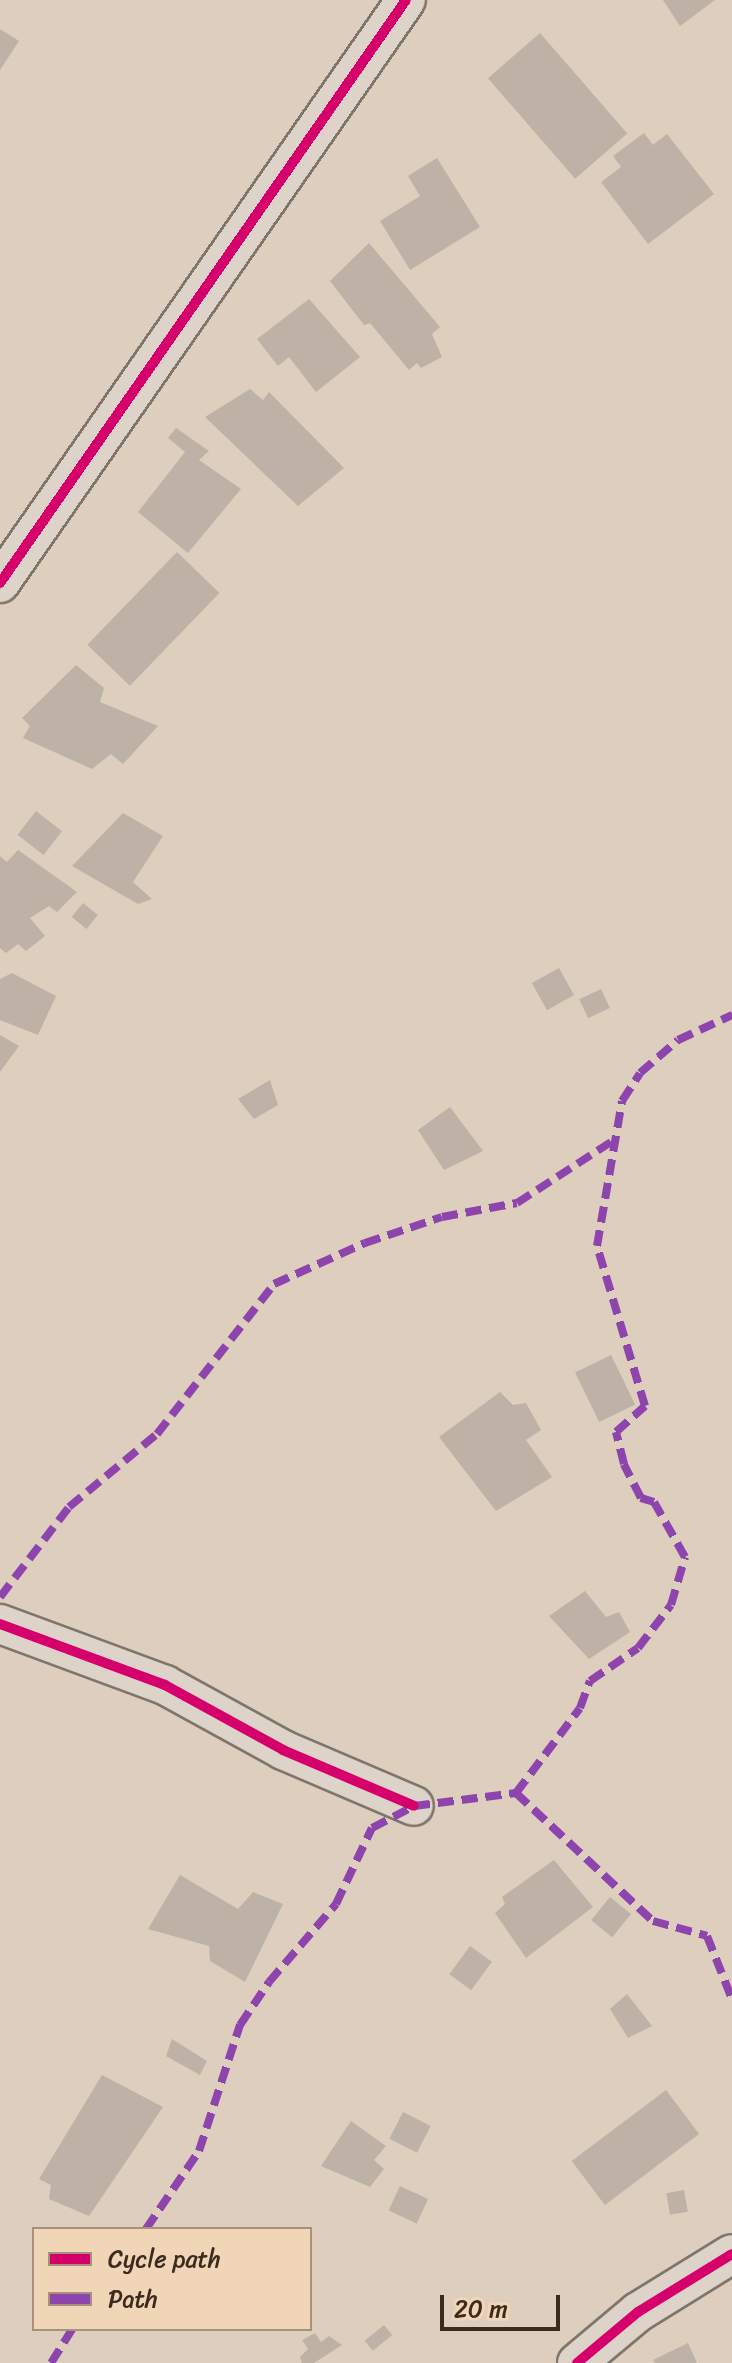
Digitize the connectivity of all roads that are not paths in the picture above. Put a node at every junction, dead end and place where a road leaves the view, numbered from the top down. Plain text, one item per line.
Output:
1 (406, 0) edge
2 (0, 583) edge
3 (0, 1624) edge
4 (414, 1806) dead end
5 (732, 2254) edge
6 (577, 2363) edge

1 - 2 street
3 - 4 street
5 - 6 street

